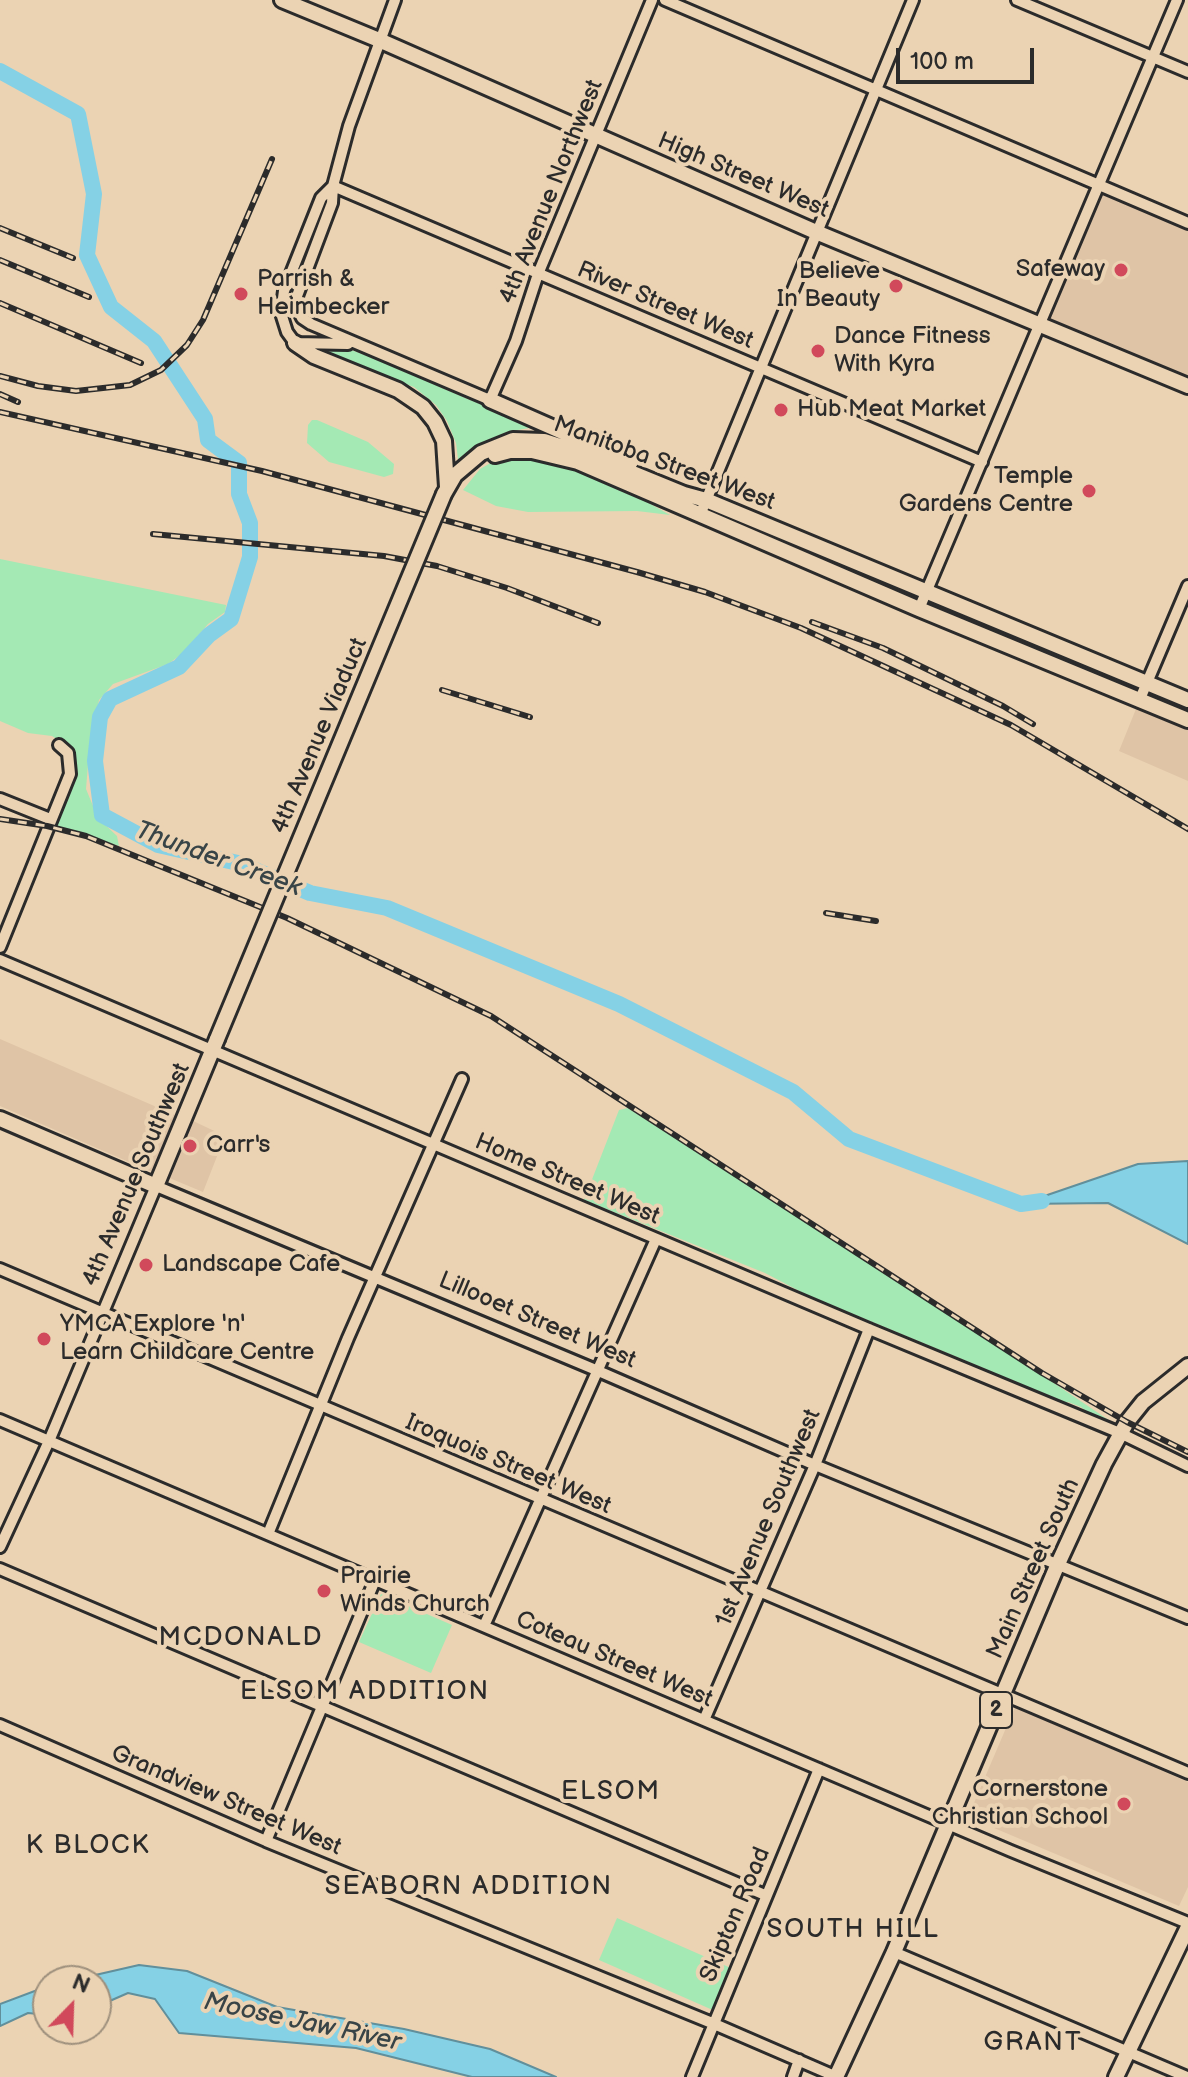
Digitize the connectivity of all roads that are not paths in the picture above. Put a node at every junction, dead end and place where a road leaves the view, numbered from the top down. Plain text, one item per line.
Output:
1 (282, 0) edge
2 (395, 0) edge
3 (652, 0) edge
4 (665, 0) edge
5 (913, 0) edge
6 (1017, 0) edge
7 (1177, 0) edge
8 (379, 40) junction
9 (1152, 58) junction
10 (1188, 72) edge
11 (875, 89) junction
12 (594, 135) junction
13 (1099, 184) junction
14 (333, 186) junction
15 (1188, 223) edge
16 (816, 232) junction
17 (538, 274) junction
18 (1040, 324) junction
19 (295, 343) junction
20 (360, 347) junction
21 (762, 369) junction
22 (1188, 386) edge
23 (490, 400) junction
24 (982, 462) junction
25 (446, 490) junction
26 (706, 500) junction
27 (700, 515) junction
28 (1188, 586) edge
29 (927, 591) junction
30 (919, 609) junction
31 (1147, 683) junction
32 (1140, 699) junction
33 (1188, 700) edge
34 (1188, 720) edge
35 (59, 745) dead end
36 (0, 799) edge
37 (50, 819) junction
38 (0, 947) edge
39 (0, 960) edge
40 (215, 1046) junction
41 (462, 1079) dead end
42 (0, 1119) edge
43 (433, 1145) junction
44 (156, 1186) junction
45 (656, 1239) junction
46 (0, 1269) edge
47 (377, 1278) junction
48 (102, 1314) junction
49 (869, 1329) junction
50 (1188, 1366) edge
51 (596, 1370) junction
52 (322, 1407) junction
53 (0, 1420) edge
54 (1120, 1433) junction
55 (49, 1441) junction
56 (815, 1465) junction
57 (1188, 1466) edge
58 (539, 1500) junction
59 (268, 1534) junction
60 (0, 1547) edge
61 (1057, 1566) junction
62 (0, 1569) edge
63 (375, 1580) junction
64 (758, 1592) junction
65 (1188, 1618) edge
66 (484, 1626) junction
67 (1002, 1695) junction
68 (323, 1706) junction
69 (704, 1720) junction
70 (0, 1725) edge
71 (819, 1769) junction
72 (1188, 1773) edge
73 (948, 1823) junction
74 (266, 1841) junction
75 (765, 1895) junction
76 (1188, 1925) edge
77 (894, 1952) junction
78 (712, 2023) junction
79 (1128, 2053) junction
80 (799, 2060) junction
81 (692, 2077) edge
82 (793, 2077) edge
83 (837, 2077) edge
84 (1116, 2077) edge
85 (1187, 2077) edge

1 - 8 main road, High Street West
2 - 8 street
3 - 12 street, 4th Avenue Northwest
4 - 11 street
5 - 11 street
6 - 9 street
7 - 9 street
8 - 12 main road, High Street West
8 - 14 street
9 - 10 street
9 - 13 street
11 - 13 street
11 - 16 street
12 - 16 main road, High Street West
12 - 17 street, 4th Avenue Northwest
13 - 15 street
13 - 18 street
14 - 17 street, River Street West
14 - 19 street
14 - 20 street
16 - 18 main road, High Street West
16 - 21 street
17 - 21 street, River Street West
17 - 23 street, 4th Avenue Northwest
18 - 22 main road, High Street West
18 - 24 street
19 - 20 street
19 - 25 main road
20 - 23 street
21 - 24 street, River Street West
21 - 26 street
23 - 26 main road
24 - 29 street
25 - 26 main road, Manitoba Street West
25 - 27 main road, Manitoba Street West
25 - 40 main road, 4th Avenue Viaduct, bridge
26 - 27 street
26 - 29 main road, Manitoba Street West
27 - 30 main road, Manitoba Street West
28 - 31 street
29 - 30 street
29 - 31 main road, Manitoba Street West
30 - 32 main road, Manitoba Street West
31 - 32 street
31 - 33 main road, Manitoba Street West
32 - 34 main road, Manitoba Street West
35 - 37 street
36 - 37 street
37 - 38 street
39 - 40 street, Home Street West
40 - 43 street, Home Street West
40 - 44 main road, 4th Avenue Southwest
41 - 43 street
42 - 44 main road, Lillooet Street West
43 - 45 street, Home Street West
43 - 47 street
44 - 47 street, Lillooet Street West
44 - 48 street, 4th Avenue Southwest
45 - 49 street, Home Street West
45 - 51 street
46 - 48 street, Iroquois Street West
47 - 51 street, Lillooet Street West
47 - 52 street
48 - 52 street, Iroquois Street West
48 - 55 street, 4th Avenue Southwest
49 - 54 street, Home Street West
49 - 56 street, 1st Avenue Southwest
50 - 54 main road, Main Street South / 2
51 - 56 street, Lillooet Street West
51 - 58 street
52 - 58 street, Iroquois Street West
52 - 59 street
53 - 55 street, Coteau Street West
54 - 57 street, Home Street West
54 - 61 main road, Main Street South / 2
55 - 59 street, Coteau Street West
55 - 60 street, 4th Avenue Southwest
56 - 61 street, Lillooet Street West
56 - 64 street, 1st Avenue Southwest
58 - 64 street, Iroquois Street West
58 - 66 street
59 - 63 street, Coteau Street West
61 - 65 street, Lillooet Street West
61 - 67 main road, Main Street South / 2
62 - 68 street
63 - 66 street, Coteau Street West
63 - 68 street
64 - 67 street, Iroquois Street West
64 - 69 street, 1st Avenue Southwest
66 - 69 street, Coteau Street West
67 - 72 street, Iroquois Street West
67 - 73 main road, Main Street South / 2
68 - 74 street
68 - 75 street
69 - 71 street, Coteau Street West
70 - 74 street, Grandview Street West
71 - 73 street, Coteau Street West
71 - 75 street, Skipton Road
73 - 76 street, Coteau Street West
73 - 77 main road, Main Street South / 2
74 - 78 street, Grandview Street West
75 - 78 street, Skipton Road
76 - 79 main road
77 - 79 street
77 - 83 main road, Main Street South / 2
78 - 80 street, Grandview Street West
78 - 81 street, Skipton Road
79 - 84 main road
79 - 85 street
80 - 82 street
80 - 83 street, Grandview Street West

